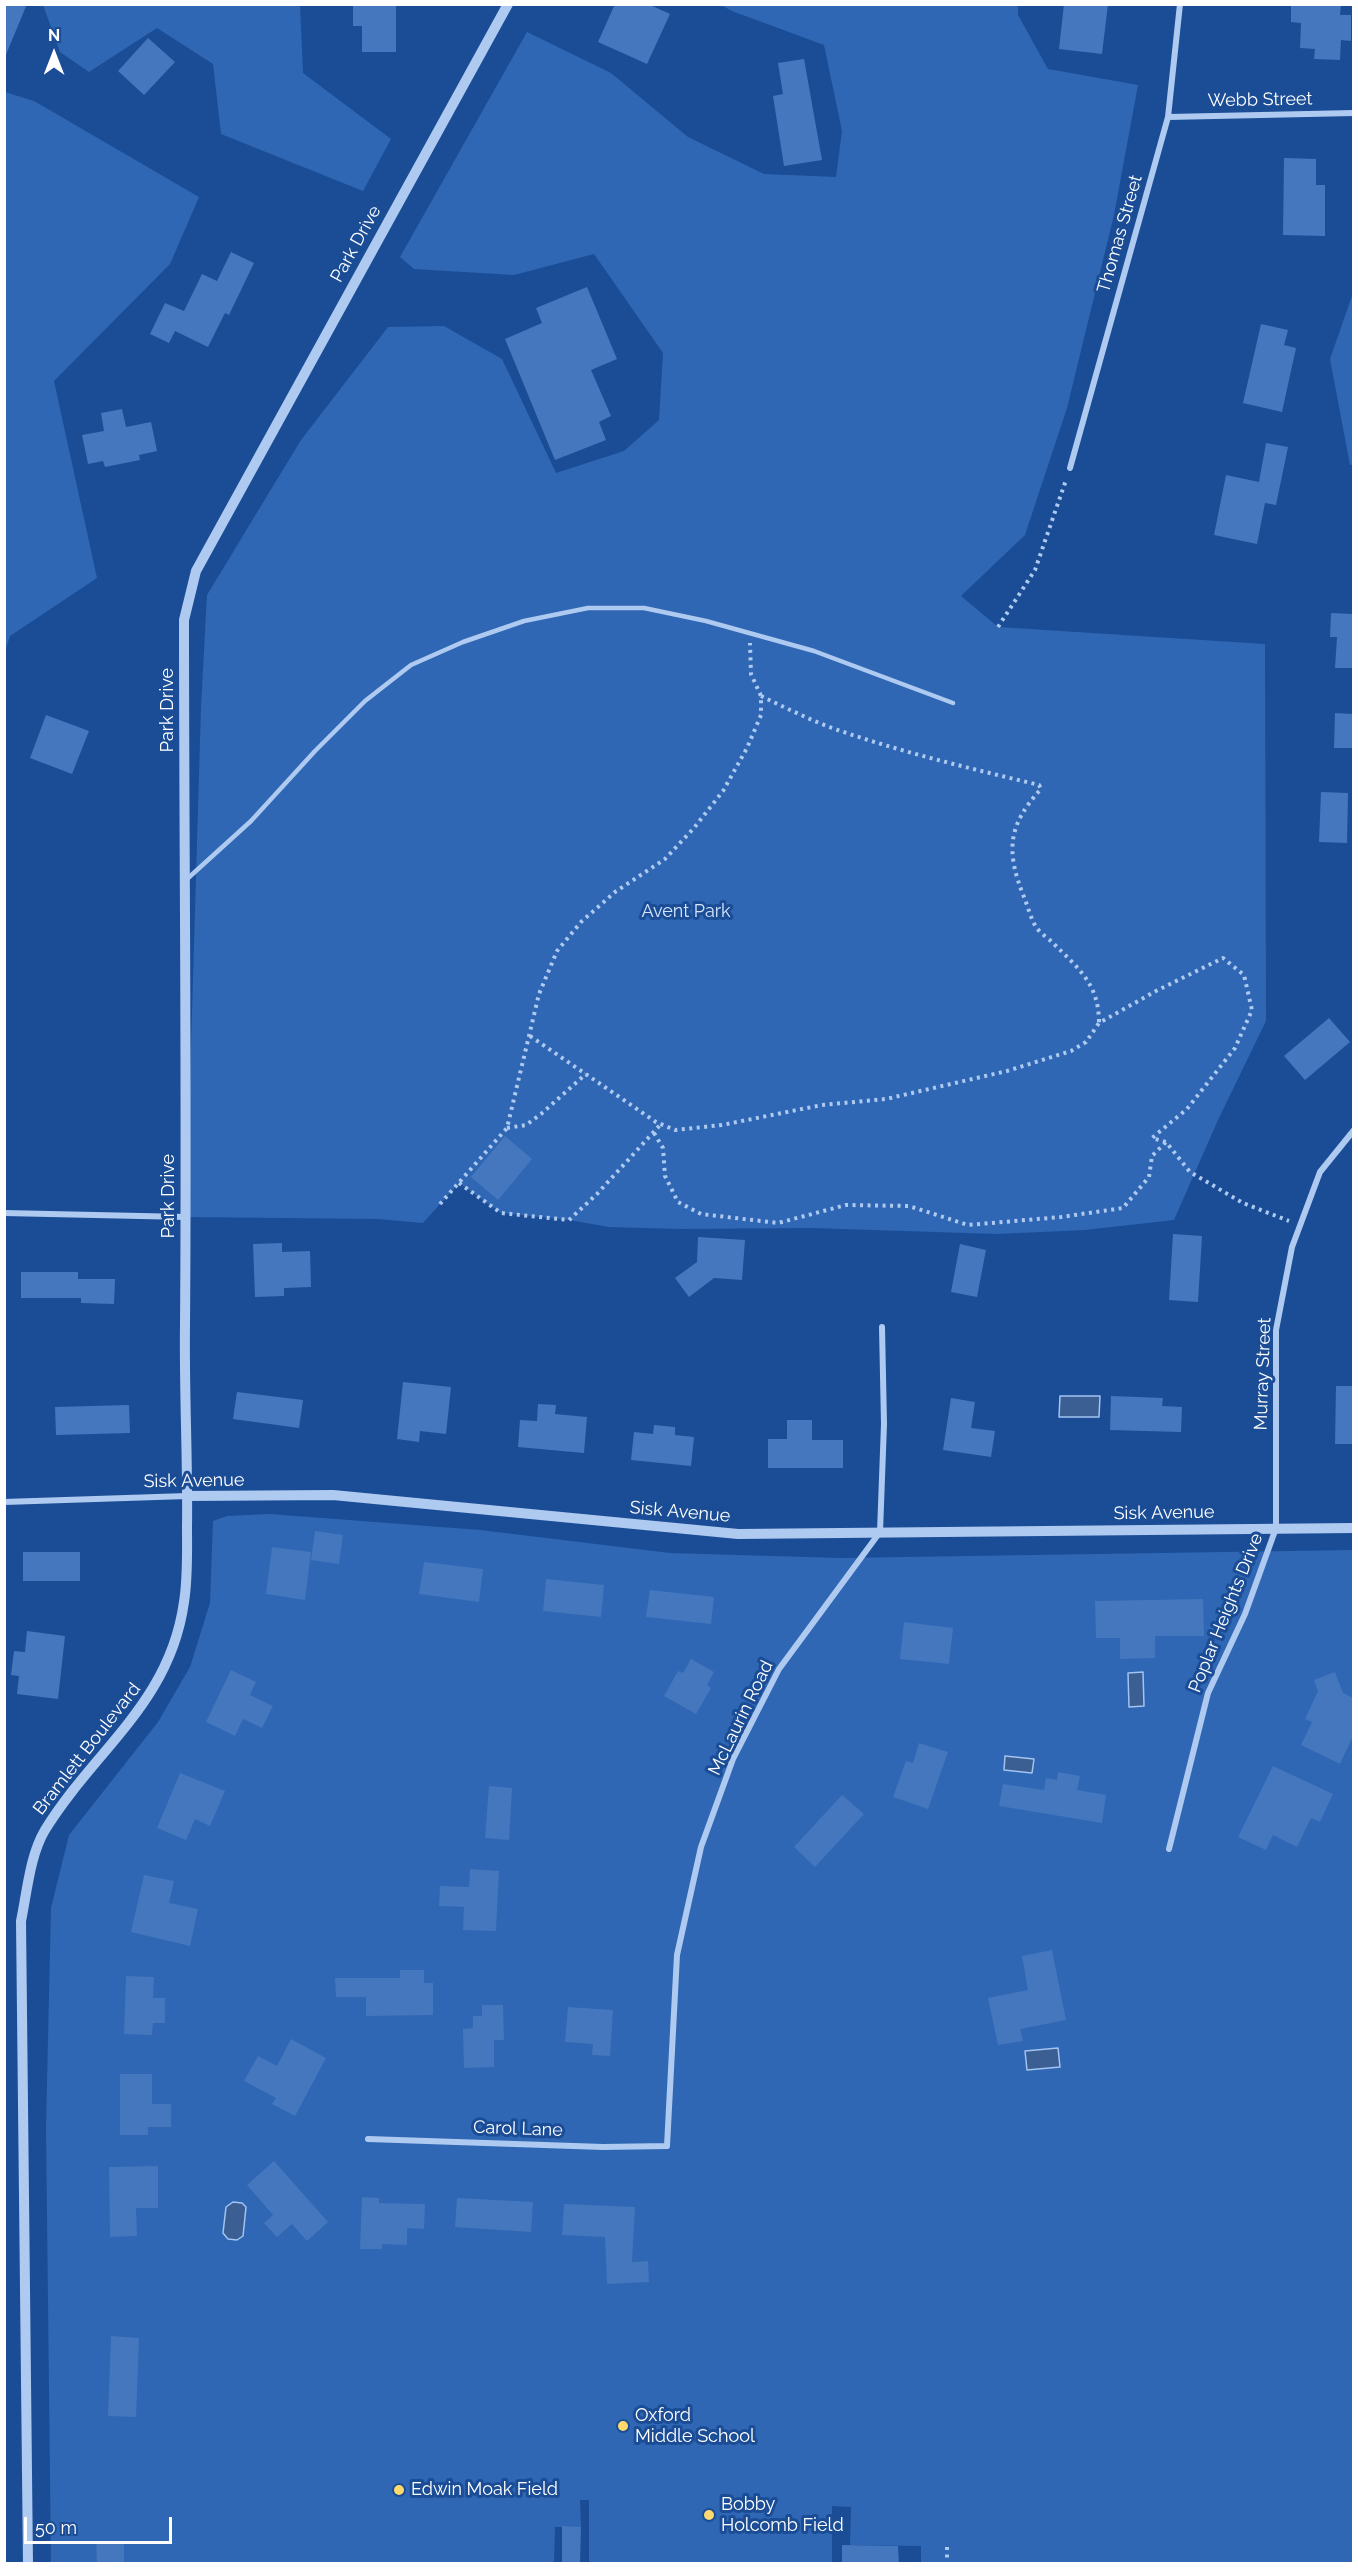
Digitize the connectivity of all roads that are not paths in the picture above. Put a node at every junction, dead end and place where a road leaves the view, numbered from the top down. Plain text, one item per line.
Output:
1 (508, 4) edge
2 (1180, 4) edge
3 (1353, 113) edge
4 (1168, 117) junction
5 (1070, 468) road end
6 (953, 703) dead end
7 (186, 880) junction
8 (1353, 1130) edge
9 (4, 1213) edge
10 (186, 1217) junction
11 (882, 1328) dead end
12 (188, 1496) junction
13 (4, 1502) edge
14 (1276, 1528) junction
15 (1353, 1528) edge
16 (880, 1532) junction
17 (1169, 1849) dead end
18 (368, 2139) dead end
19 (667, 2146) joint
20 (28, 2564) edge

1 - 7 street, Park Drive
2 - 4 street, Thomas Street
3 - 4 street, Webb Street
4 - 5 street, Thomas Street
6 - 7 lane
7 - 10 street, Park Drive
8 - 14 street, Murray Street
9 - 10 street
10 - 12 street, Park Drive
11 - 16 street
12 - 13 street, Sisk Avenue
12 - 16 street, Sisk Avenue
12 - 20 street, Bramlett Boulevard
14 - 15 street, Sisk Avenue
14 - 16 street, Sisk Avenue
14 - 17 street, Poplar Heights Drive
16 - 19 street, McLaurin Road
18 - 19 street, Carol Lane

